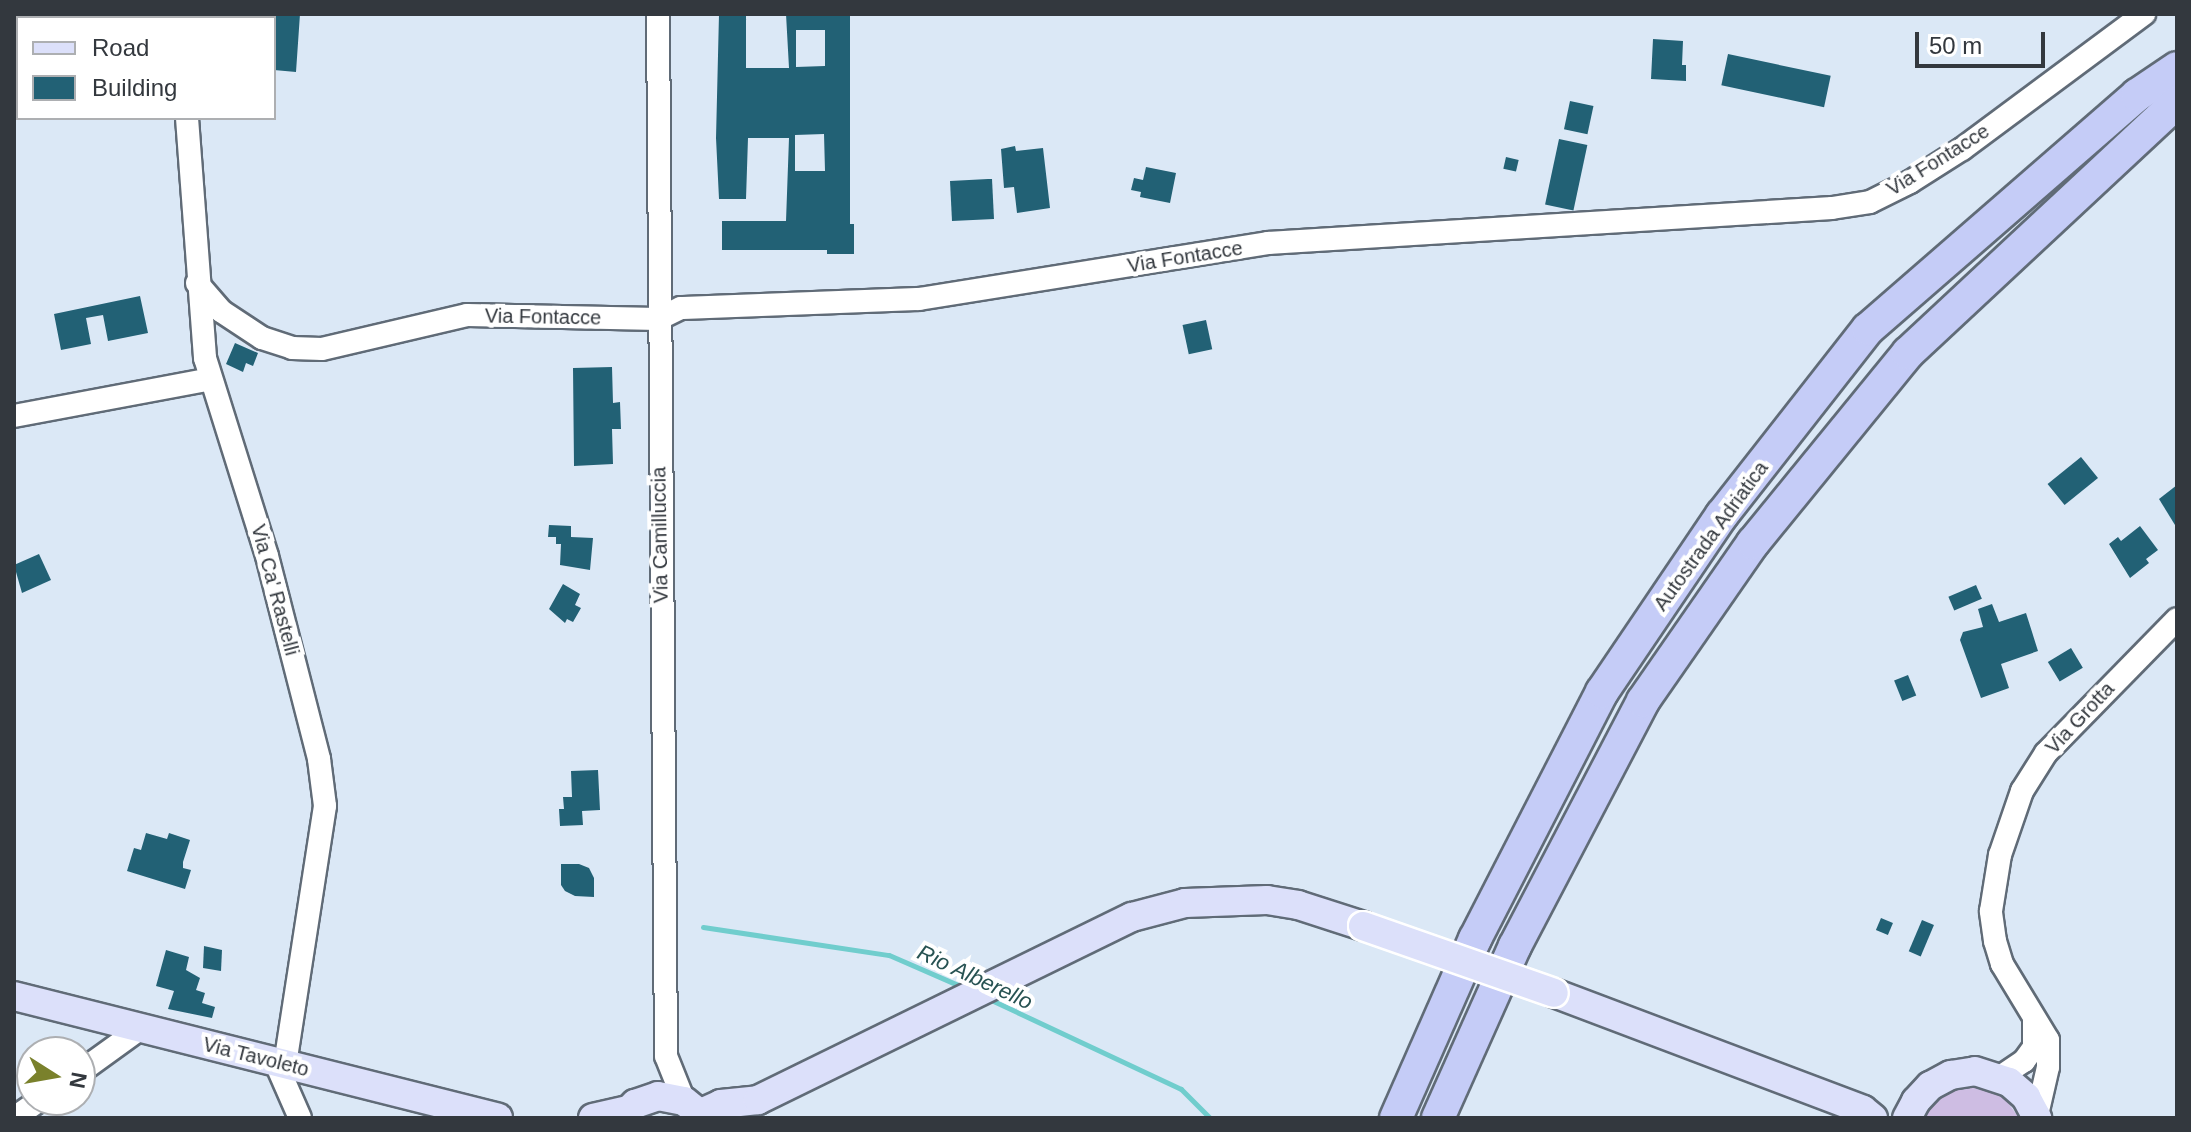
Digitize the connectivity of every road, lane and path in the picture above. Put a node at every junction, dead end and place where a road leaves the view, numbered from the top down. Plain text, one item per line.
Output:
1 (658, 14) edge
2 (2144, 14) edge
3 (2177, 68) edge
4 (2177, 102) edge
5 (187, 120) edge
6 (197, 283) junction
7 (658, 319) junction
8 (211, 379) junction
9 (14, 416) edge
10 (2177, 619) edge
11 (14, 996) edge
12 (2034, 1014) junction
13 (141, 1028) junction
14 (666, 1056) junction
15 (96, 1060) edge
16 (280, 1063) junction
17 (2000, 1077) junction
18 (631, 1109) edge
19 (749, 1109) edge
20 (1912, 1110) edge
21 (697, 1111) edge
22 (1868, 1114) edge
23 (2037, 1117) edge
24 (300, 1118) edge
25 (498, 1118) edge
26 (593, 1118) edge
27 (1396, 1118) edge
28 (1438, 1118) edge

1 - 7 street, Via Camilluccia
2 - 7 street, Via Fontacce
3 - 27 highway, Autostrada Adriatica
4 - 28 highway, Autostrada Adriatica
5 - 6 street, Via Ca' Rastelli
6 - 7 street, Via Fontacce
6 - 8 street, Via Ca' Rastelli
7 - 14 street, Via Camilluccia
8 - 9 street
8 - 16 street, Via Ca' Rastelli
10 - 12 street, Via Grotta
11 - 13 main road, Via Tavoleto
12 - 17 street
12 - 23 street, Via Grotta
13 - 15 street
13 - 16 main road, Via Tavoleto
14 - 18 street, Via Camilluccia
14 - 21 street, Via Camilluccia
16 - 24 street
16 - 25 main road, Via Tavoleto
17 - 20 main road
17 - 23 main road
18 - 21 main road
18 - 26 main road
19 - 21 main road
19 - 22 main road, bridge
20 - 22 main road

